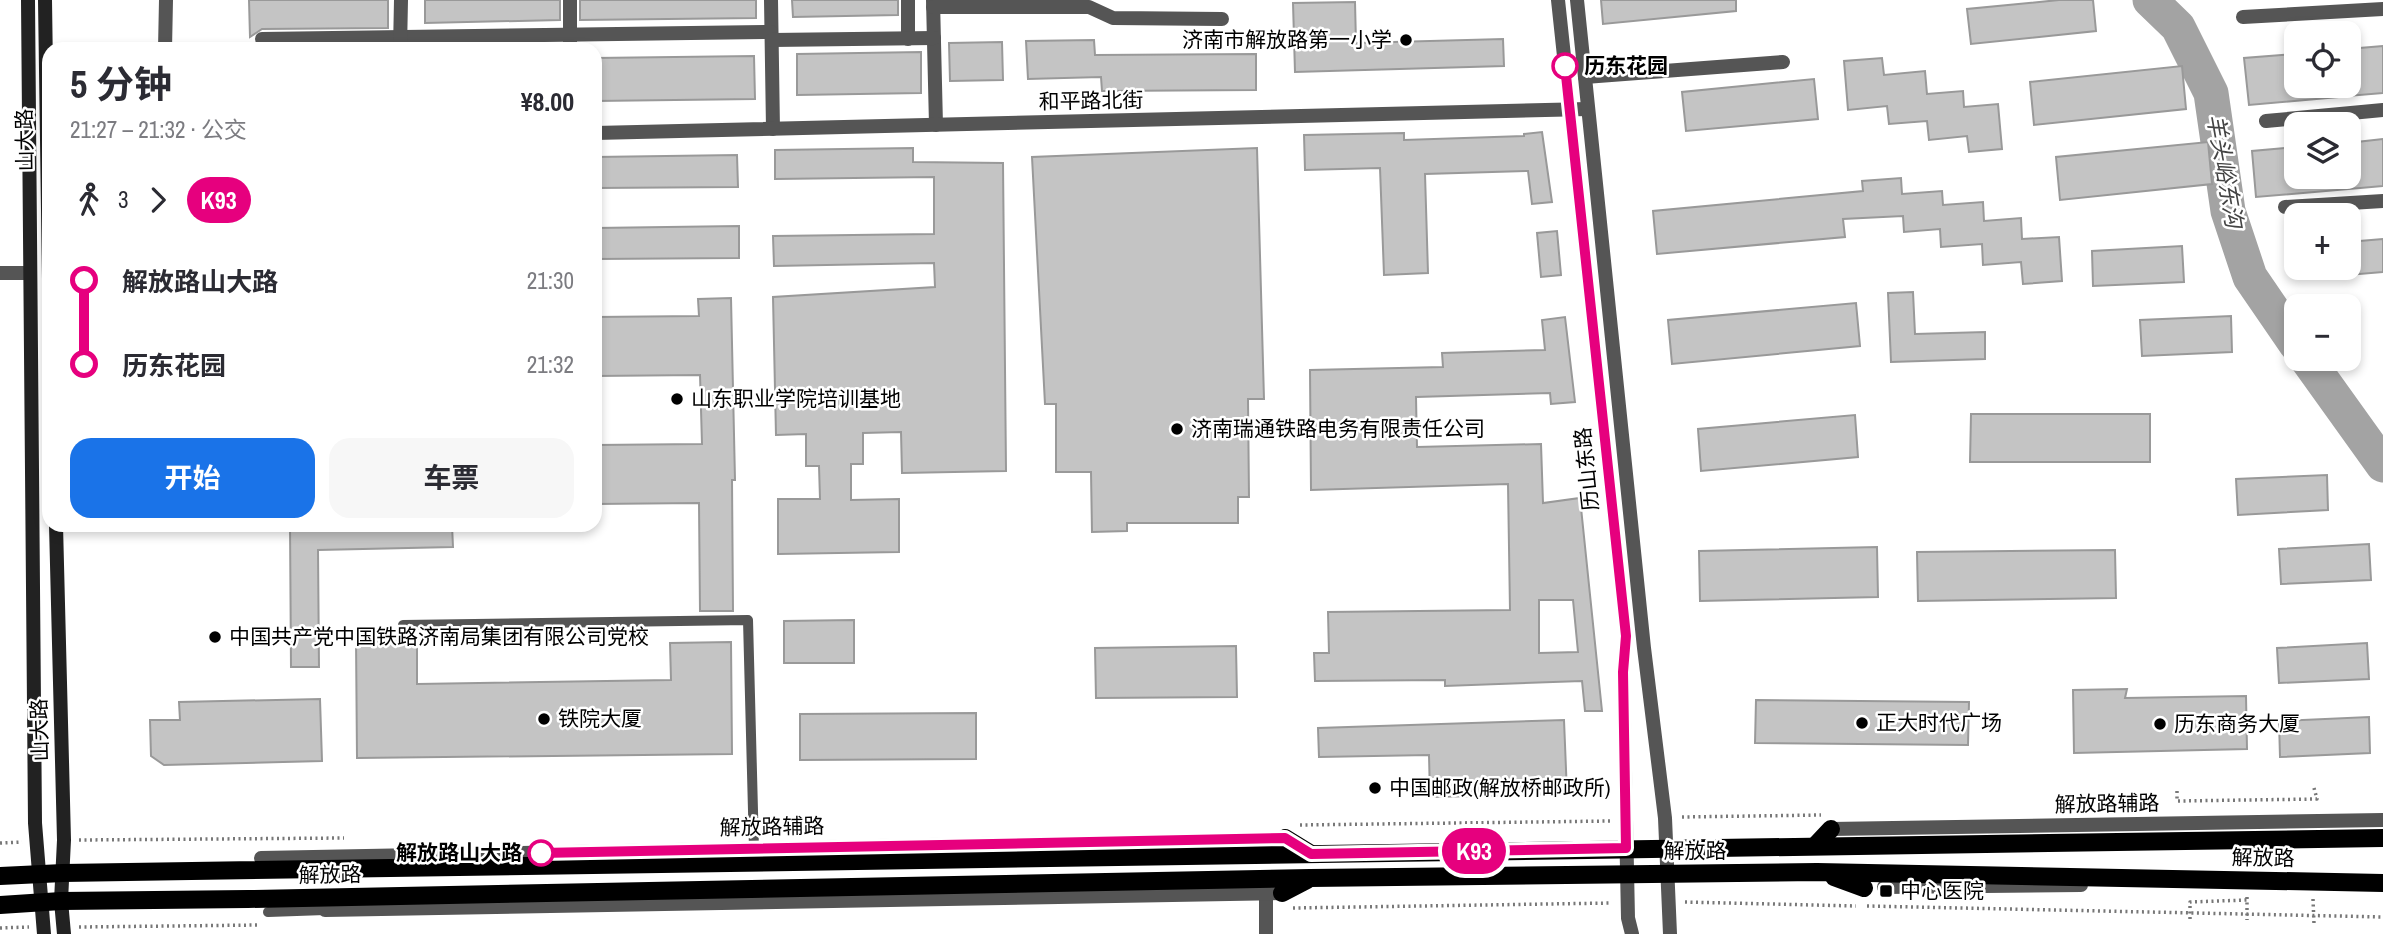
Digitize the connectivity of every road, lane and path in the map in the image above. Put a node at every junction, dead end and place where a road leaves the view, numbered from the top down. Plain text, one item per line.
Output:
1 (28, 0) edge
2 (45, 0) edge
3 (166, 0) edge
4 (401, 0) edge
5 (570, 0) edge
6 (771, 0) edge
7 (908, 0) edge
8 (1558, 0) edge
9 (1577, 0) edge
10 (933, 4) edge
11 (2383, 9) edge
12 (2243, 17) dead end
13 (1222, 19) dead end
14 (772, 36) junction
15 (908, 38) junction
16 (934, 38) junction
17 (262, 39) dead end
18 (47, 42) edge
19 (165, 42) edge
20 (366, 42) edge
21 (400, 42) edge
22 (570, 42) edge
23 (1783, 62) dead end
24 (1585, 77) junction
25 (1588, 109) junction
26 (1570, 110) junction
27 (2383, 110) edge
28 (2266, 121) dead end
29 (936, 125) junction
30 (773, 129) junction
31 (602, 133) edge
32 (2383, 201) edge
33 (2350, 203) edge
34 (0, 273) edge
35 (30, 273) junction
36 (56, 532) edge
37 (403, 625) dead end
38 (2314, 788) dead end
39 (2176, 791) dead end
40 (2383, 820) edge
41 (1831, 829) joint
42 (1285, 838) joint
43 (2383, 838) edge
44 (1815, 846) junction
45 (1626, 848) junction
46 (1667, 848) junction
47 (754, 849) junction
48 (1311, 854) junction
49 (261, 858) joint
50 (246, 872) junction
51 (1817, 872) junction
52 (63, 873) junction
53 (1668, 873) junction
54 (38, 874) junction
55 (1626, 874) junction
56 (0, 876) edge
57 (1310, 878) junction
58 (2383, 885) edge
59 (1884, 887) joint
60 (1864, 888) joint
61 (1277, 898) junction
62 (248, 899) junction
63 (2314, 899) dead end
64 (2247, 900) dead end
65 (61, 901) junction
66 (1627, 902) junction
67 (1669, 902) junction
68 (43, 904) junction
69 (0, 905) edge
70 (325, 910) joint
71 (2190, 913) junction
72 (2314, 916) junction
73 (2383, 917) edge
74 (269, 918) junction
75 (2190, 919) dead end
76 (2314, 923) dead end
77 (0, 928) edge
78 (44, 931) edge
79 (64, 931) edge
80 (1266, 934) edge
81 (1632, 934) edge
82 (1670, 934) edge

1 - 35 main road, 山大路
2 - 18 main road, 山大路
3 - 19 street
4 - 21 street
5 - 22 street
6 - 14 street
7 - 15 street
8 - 26 street, 历山东路
9 - 24 street, 历山东路
10 - 13 street
10 - 16 street
11 - 12 street
14 - 15 street
14 - 22 street
14 - 30 street
15 - 16 street
16 - 29 street
17 - 20 street
23 - 24 street
24 - 25 street, 历山东路
25 - 26 street, 和平路北街
25 - 46 street, 历山东路
26 - 29 street, 和平路北街
26 - 45 street, 历山东路
27 - 28 street
29 - 30 street, 和平路北街
30 - 31 street, 和平路北街
32 - 33 street
34 - 35 street
35 - 54 main road, 山大路
36 - 52 main road, 山大路
37 - 47 lane
38 - 39 path
40 - 41 street, 解放路辅路
41 - 44 main road
42 - 47 street, 解放路辅路
42 - 48 main road
43 - 44 main road, 解放路
44 - 46 main road, 解放路
45 - 46 main road, 解放路
45 - 48 main road, 解放路
45 - 55 street, 历山东路
46 - 53 street, 历山东路
47 - 49 street, 解放路辅路
48 - 50 main road, 解放路
49 - 50 main road
50 - 52 main road, 解放路
51 - 53 main road, 解放路
51 - 58 main road, 解放路
51 - 60 main road
52 - 54 main road, 解放路
52 - 65 main road, 山大路
53 - 55 main road, 解放路
53 - 67 street, 历山东路
54 - 56 main road, 解放路
54 - 68 main road, 山大路
55 - 57 main road, 解放路
55 - 66 street, 历山东路
57 - 61 main road
57 - 62 main road, 解放路
58 - 59 street
59 - 60 lane
61 - 66 path
61 - 70 street
61 - 80 street
62 - 65 main road, 解放路
62 - 74 main road
63 - 72 path
64 - 71 path
65 - 68 main road, 解放路
65 - 79 main road, 山大路
66 - 81 street, 历山东路
67 - 71 path
67 - 82 street, 历山东路
68 - 69 main road, 解放路
68 - 78 main road, 山大路
70 - 74 lane
71 - 72 path
71 - 75 path
72 - 73 path
72 - 76 path
74 - 79 path
77 - 78 path

